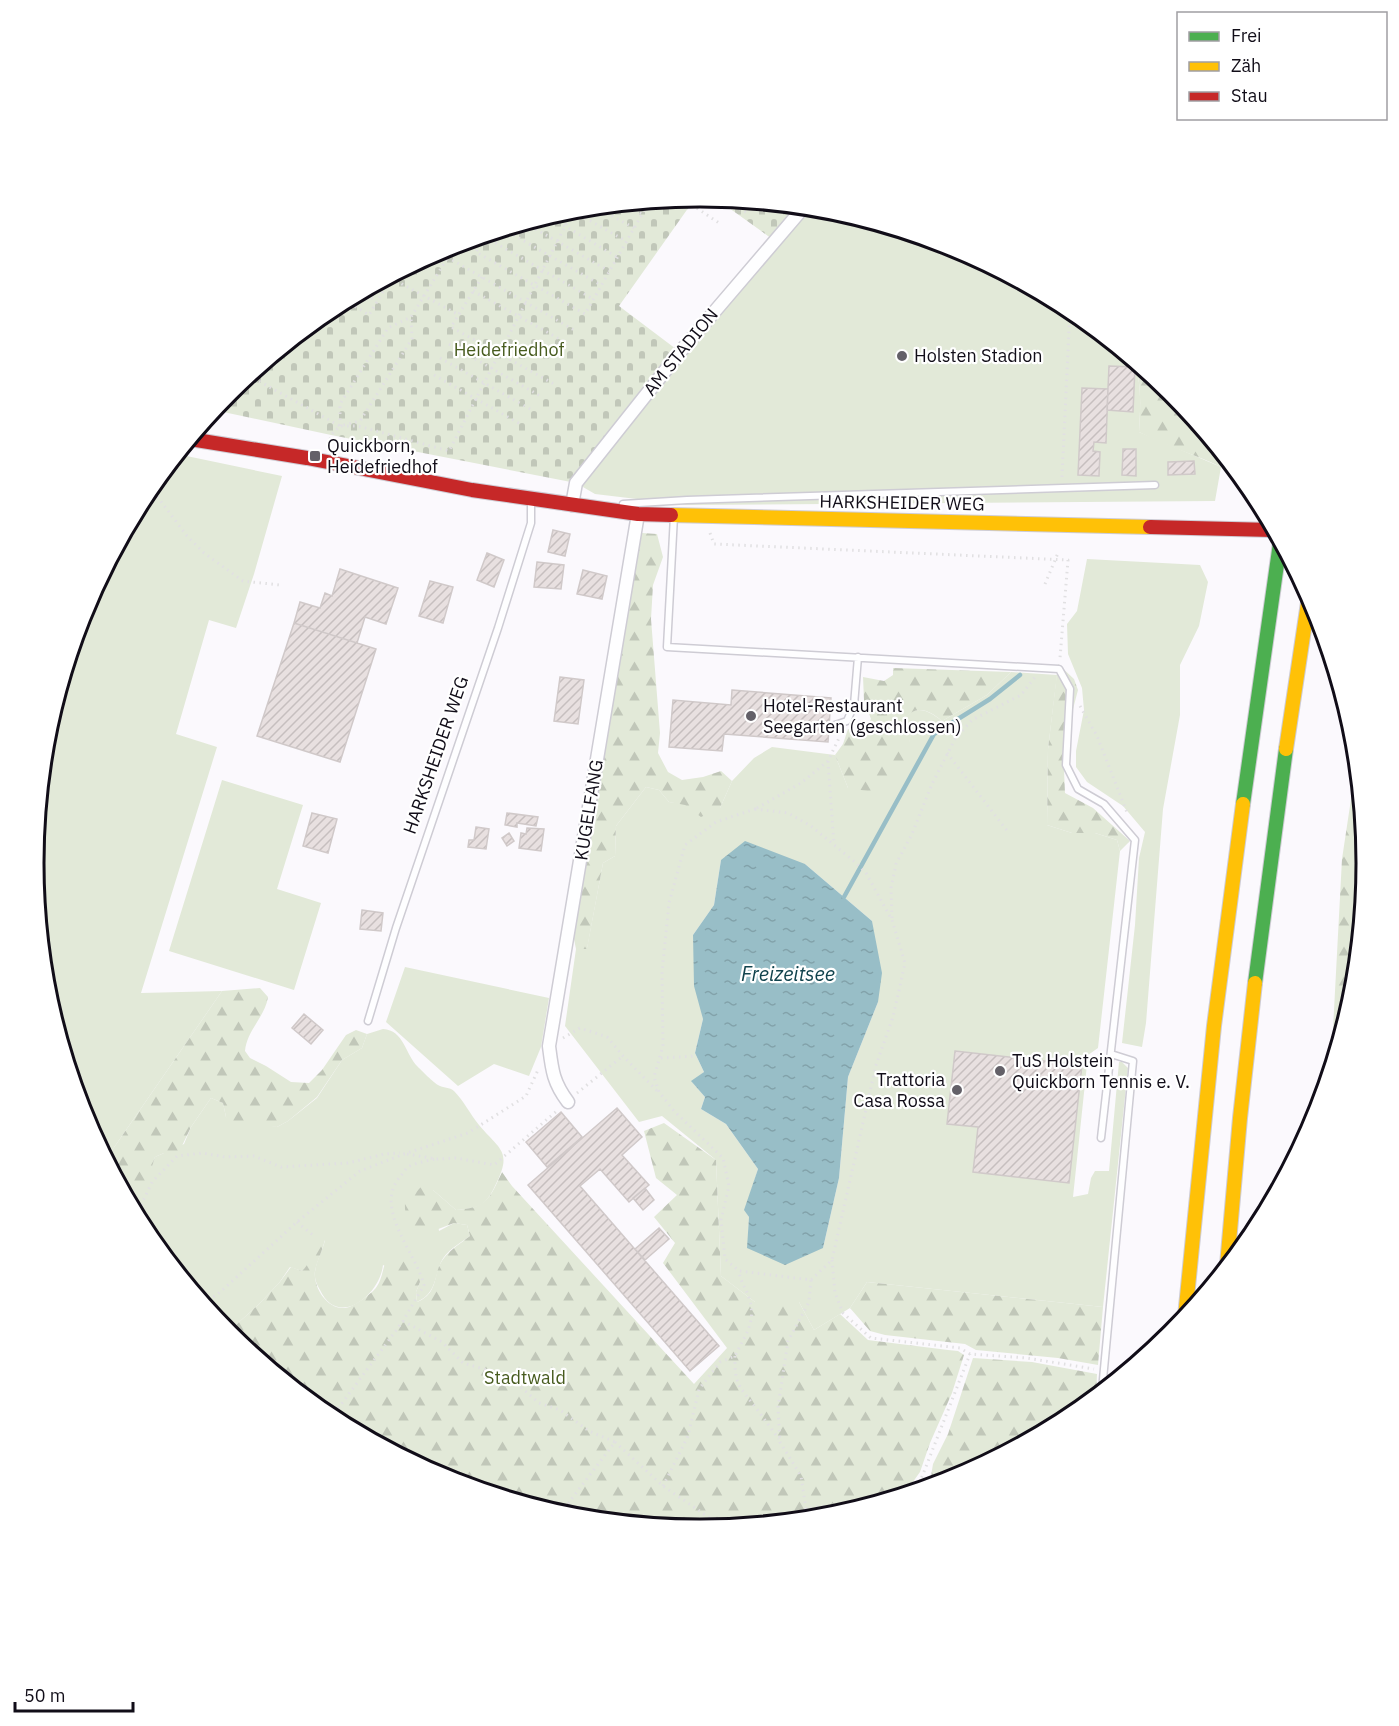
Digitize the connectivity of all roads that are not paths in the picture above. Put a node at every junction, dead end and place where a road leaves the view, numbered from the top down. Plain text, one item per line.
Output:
1 (797, 215) edge
2 (198, 440) edge
3 (1155, 485) dead end
4 (531, 499) junction
5 (578, 506) junction
6 (638, 514) junction
7 (674, 516) junction
8 (1265, 530) edge
9 (1278, 554) edge
10 (1306, 613) edge
11 (858, 657) junction
12 (829, 727) dead end
13 (368, 1021) dead end
14 (1111, 1054) junction
15 (563, 1106) road end
16 (1101, 1138) dead end
17 (1228, 1250) edge
18 (1186, 1303) edge
19 (1104, 1379) edge

1 - 5 street, AM STADION
2 - 4 main road, HARKSHEIDER WEG
3 - 5 lane
4 - 5 main road, HARKSHEIDER WEG
4 - 13 lane, HARKSHEIDER WEG
5 - 6 main road, HARKSHEIDER WEG
6 - 7 main road, HARKSHEIDER WEG
6 - 15 street, KUGELFANG
7 - 8 main road, HARKSHEIDER WEG
7 - 11 lane
9 - 18 main road
10 - 17 main road
11 - 12 lane
11 - 14 lane
14 - 16 lane
14 - 19 lane

